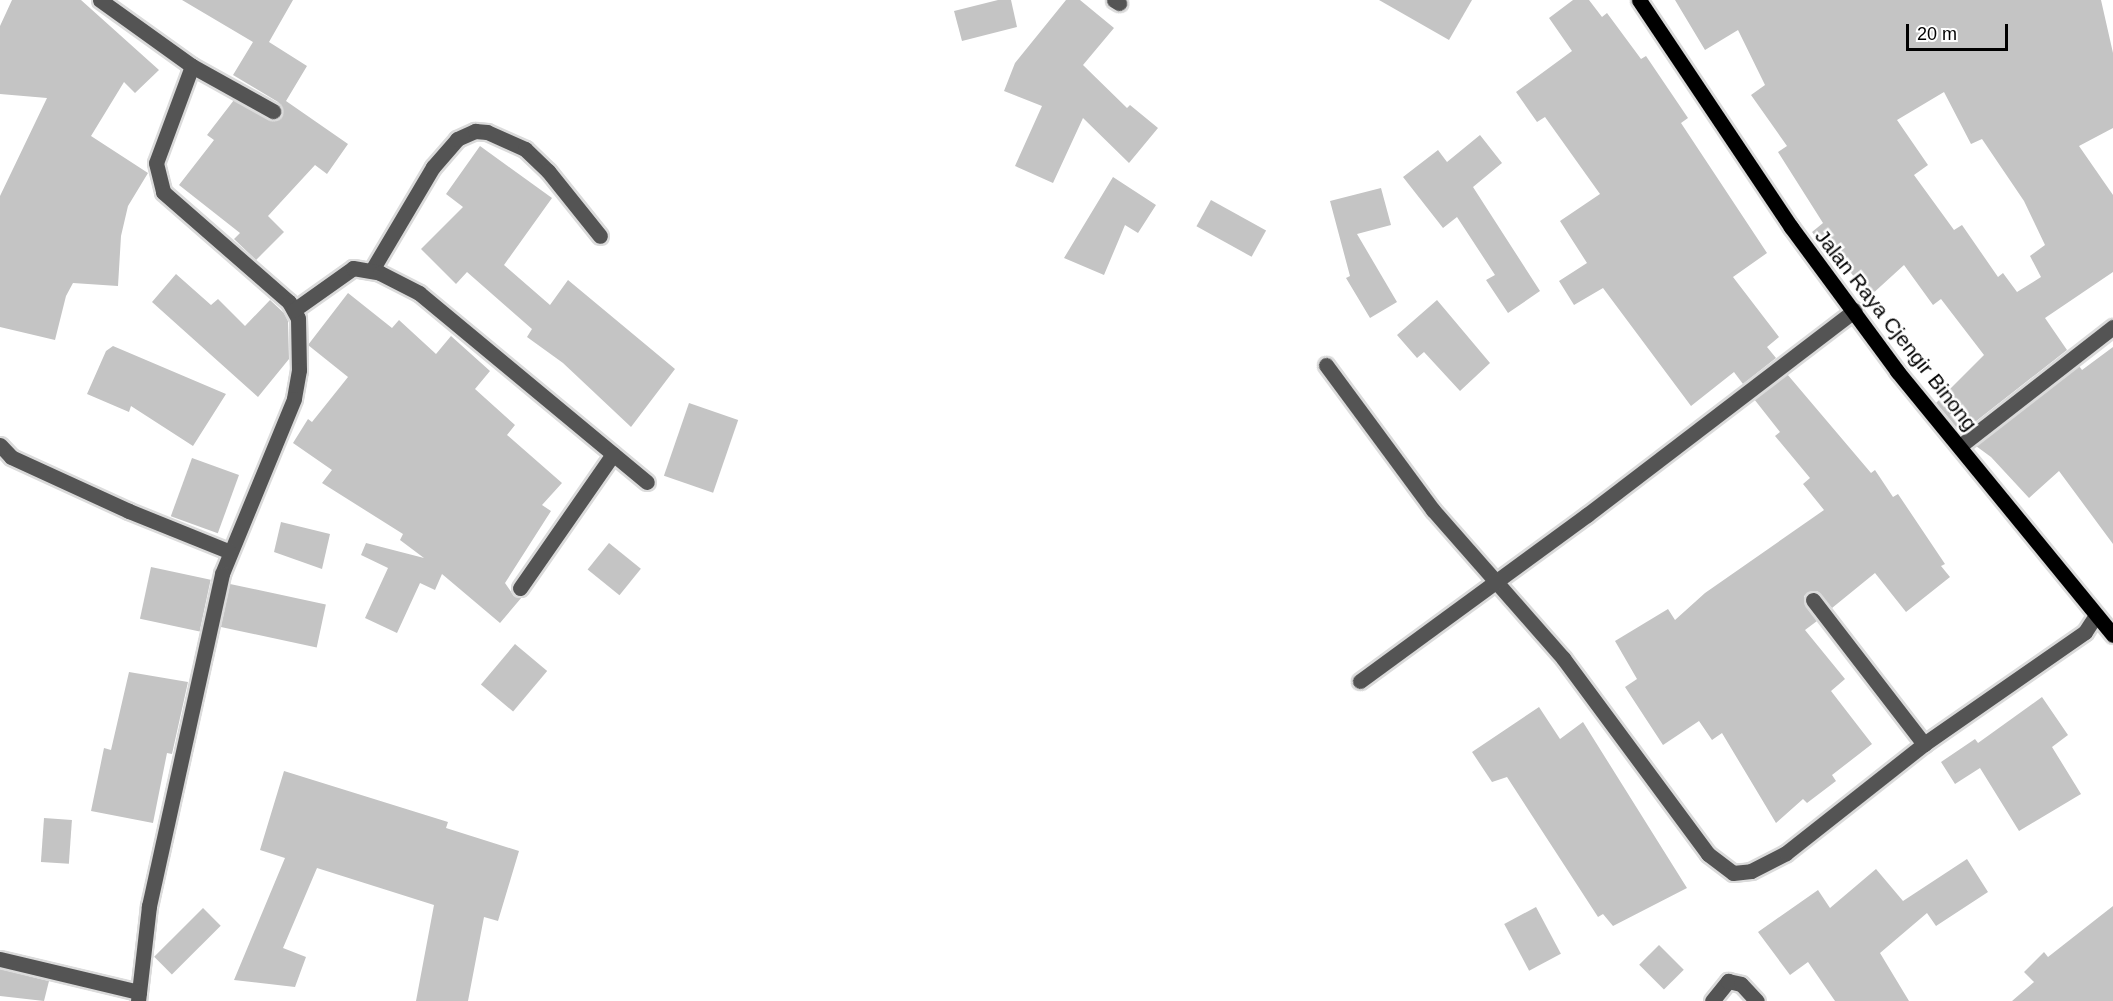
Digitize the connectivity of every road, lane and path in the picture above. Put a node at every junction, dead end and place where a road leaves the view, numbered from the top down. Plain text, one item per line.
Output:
1 (100, 0) edge
2 (1639, 0) edge
3 (192, 66) junction
4 (273, 111) dead end
5 (600, 236) dead end
6 (372, 270) junction
7 (294, 310) junction
8 (1855, 310) junction
9 (2113, 327) edge
10 (1326, 365) dead end
11 (0, 445) edge
12 (1960, 446) junction
13 (613, 454) junction
14 (647, 482) dead end
15 (228, 551) junction
16 (1498, 580) junction
17 (520, 588) dead end
18 (1813, 600) dead end
19 (2096, 615) junction
20 (2113, 635) edge
21 (1360, 681) dead end
22 (1924, 744) junction
23 (0, 959) edge
24 (138, 997) edge
25 (1712, 1001) edge
26 (1757, 1001) edge

1 - 3 street
2 - 8 main road, Jalan Raya Cjengir Binong
3 - 4 street
3 - 7 street
5 - 6 street
6 - 7 street
6 - 13 street
7 - 15 street
8 - 12 main road, Jalan Raya Cjengir Binong
8 - 16 street
9 - 12 street
10 - 16 street
11 - 15 street
12 - 19 main road, Jalan Raya Cjengir Binong
13 - 14 street
13 - 17 street
15 - 24 street
16 - 21 street
16 - 22 street
18 - 22 street
19 - 20 main road, Jalan Raya Cjengir Binong
19 - 22 street
23 - 24 street
25 - 26 street

